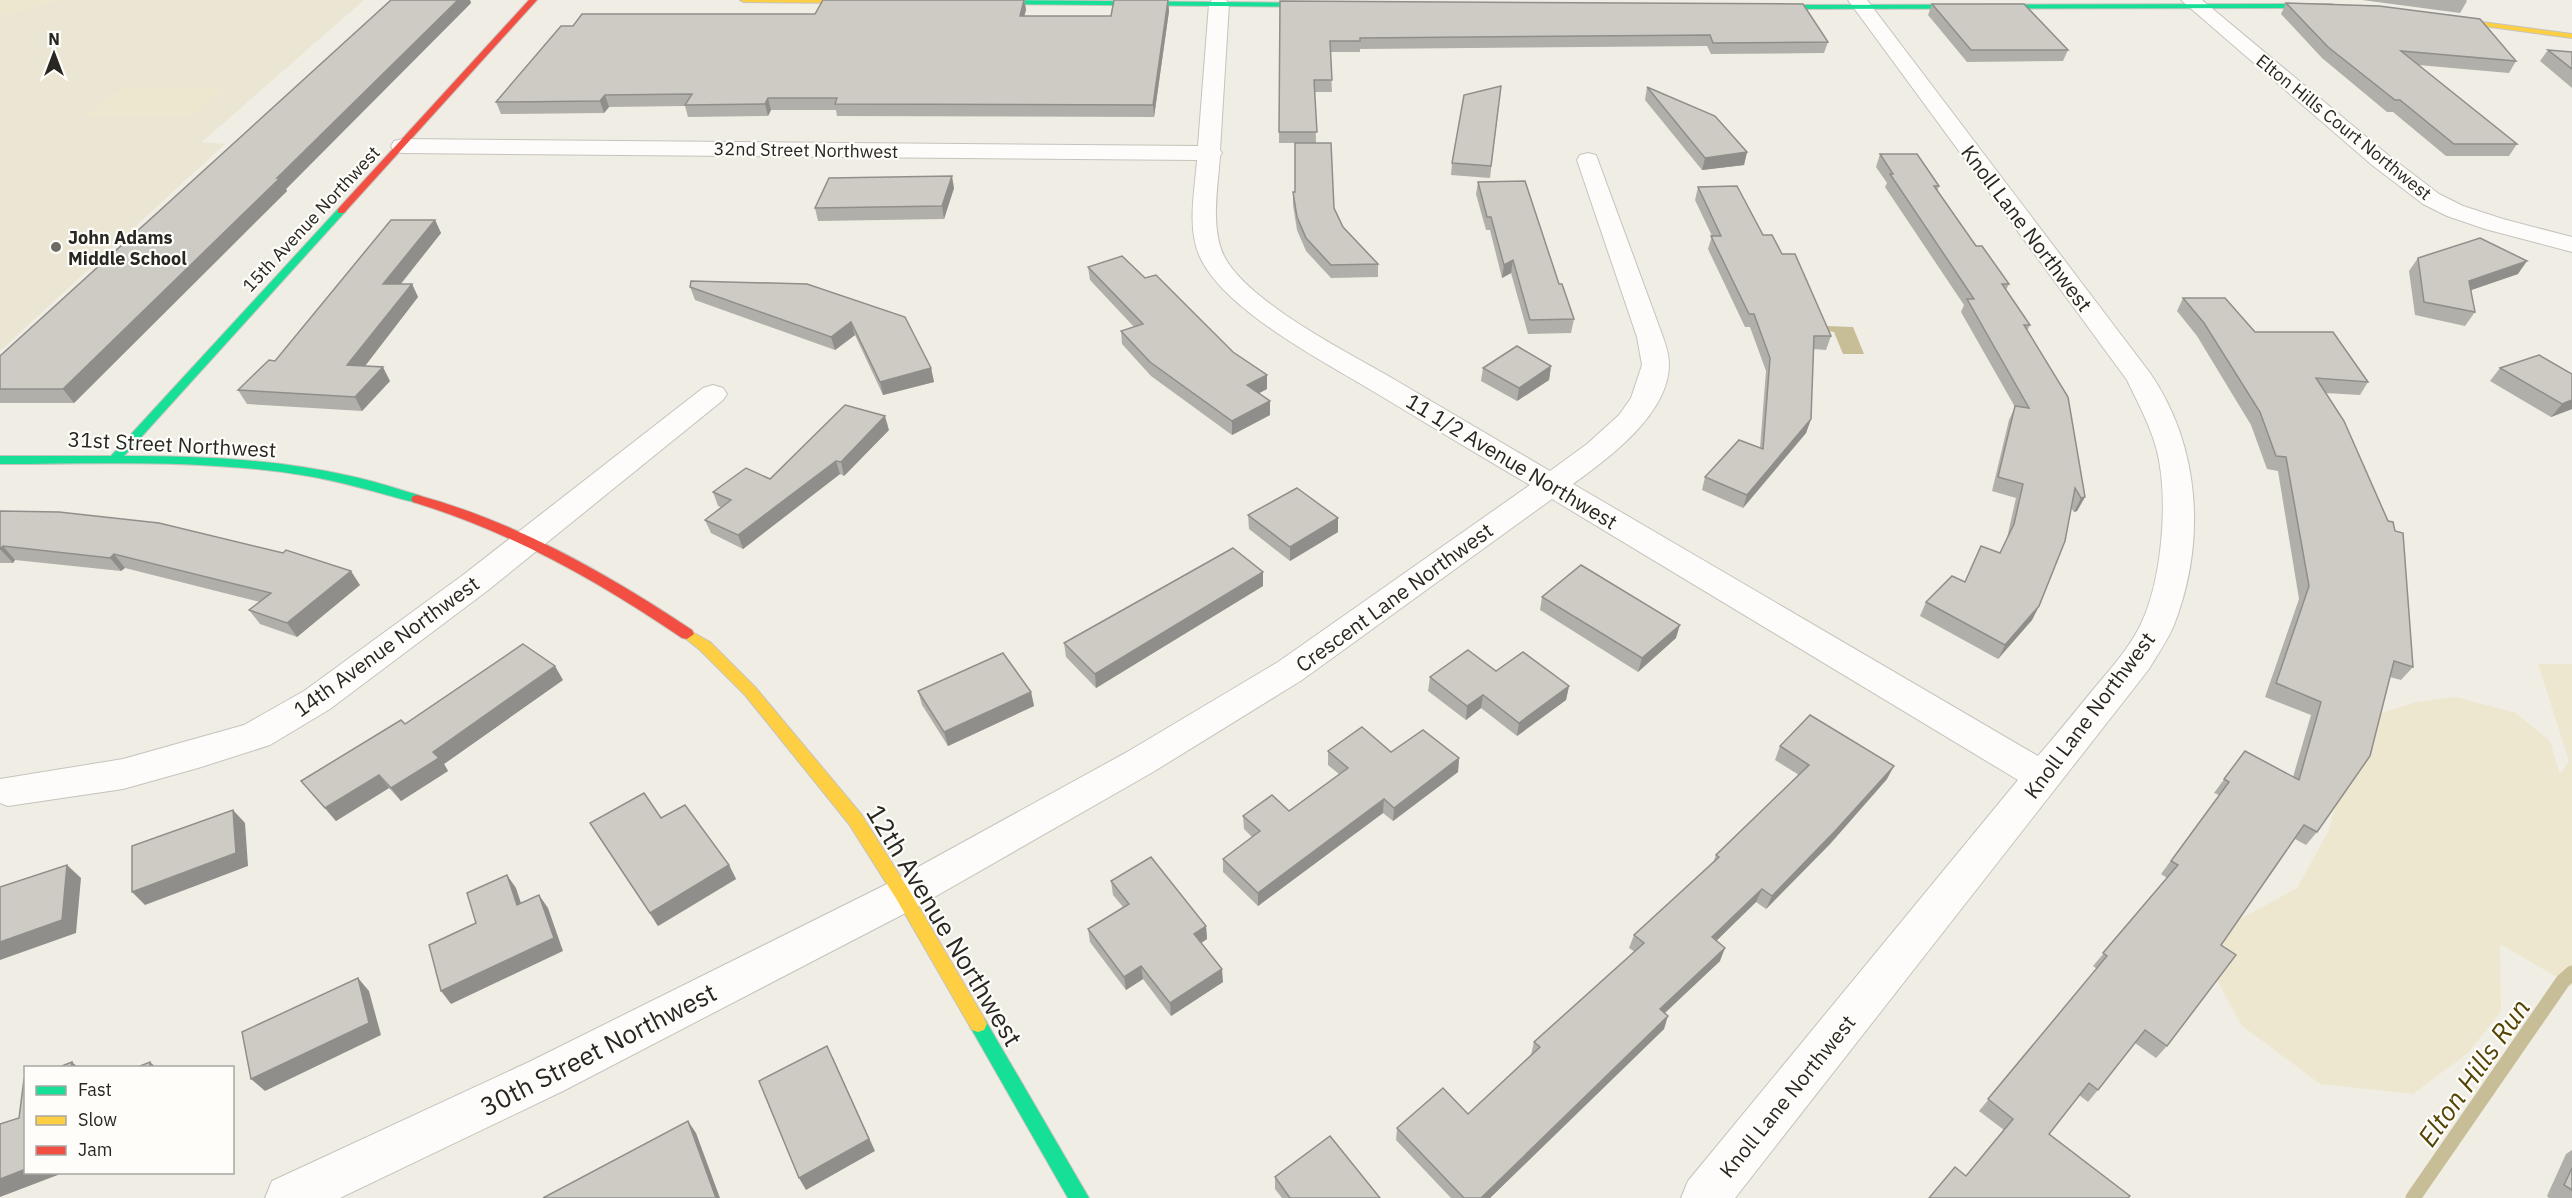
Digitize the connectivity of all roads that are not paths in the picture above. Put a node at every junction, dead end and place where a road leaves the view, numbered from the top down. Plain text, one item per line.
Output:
1 (533, 0) edge
2 (744, 0) edge
3 (887, 1) edge
4 (971, 2) edge
5 (1067, 2) edge
6 (2193, 3) edge
7 (1219, 4) junction
8 (1859, 4) edge
9 (1337, 5) edge
10 (1750, 7) edge
11 (2341, 7) edge
12 (2424, 16) edge
13 (2572, 36) edge
14 (402, 146) junction
15 (1210, 153) junction
16 (1588, 160) dead end
17 (2572, 245) edge
18 (712, 394) dead end
19 (0, 460) edge
20 (114, 460) junction
21 (1551, 484) junction
22 (530, 541) junction
23 (750, 691) joint
24 (2043, 777) junction
25 (8, 791) dead end
26 (903, 894) junction
27 (290, 1198) edge
28 (1078, 1198) edge
29 (1705, 1198) edge

1 - 14 street, 15th Avenue Northwest
2 - 3 street
4 - 5 street
5 - 7 street
6 - 8 street
6 - 11 street
6 - 17 street, Elton Hills Court Northwest
7 - 9 street
7 - 15 street, 11 1/2 Avenue Northwest
8 - 10 street
8 - 24 street, Knoll Lane Northwest
12 - 13 street
14 - 15 street, 32nd Street Northwest
14 - 20 street, 15th Avenue Northwest
15 - 21 street, 11 1/2 Avenue Northwest
16 - 21 street, Crescent Lane Northwest
18 - 22 street, 14th Avenue Northwest
19 - 20 street, 31st Street Northwest
20 - 22 street, 31st Street Northwest
21 - 24 street, 11 1/2 Avenue Northwest
21 - 26 street, Crescent Lane Northwest
22 - 23 street, 31st Street Northwest
22 - 25 street, 14th Avenue Northwest
23 - 26 street, 12th Avenue Northwest
24 - 29 street, Knoll Lane Northwest
26 - 27 street, 30th Street Northwest
26 - 28 street, 12th Avenue Northwest

